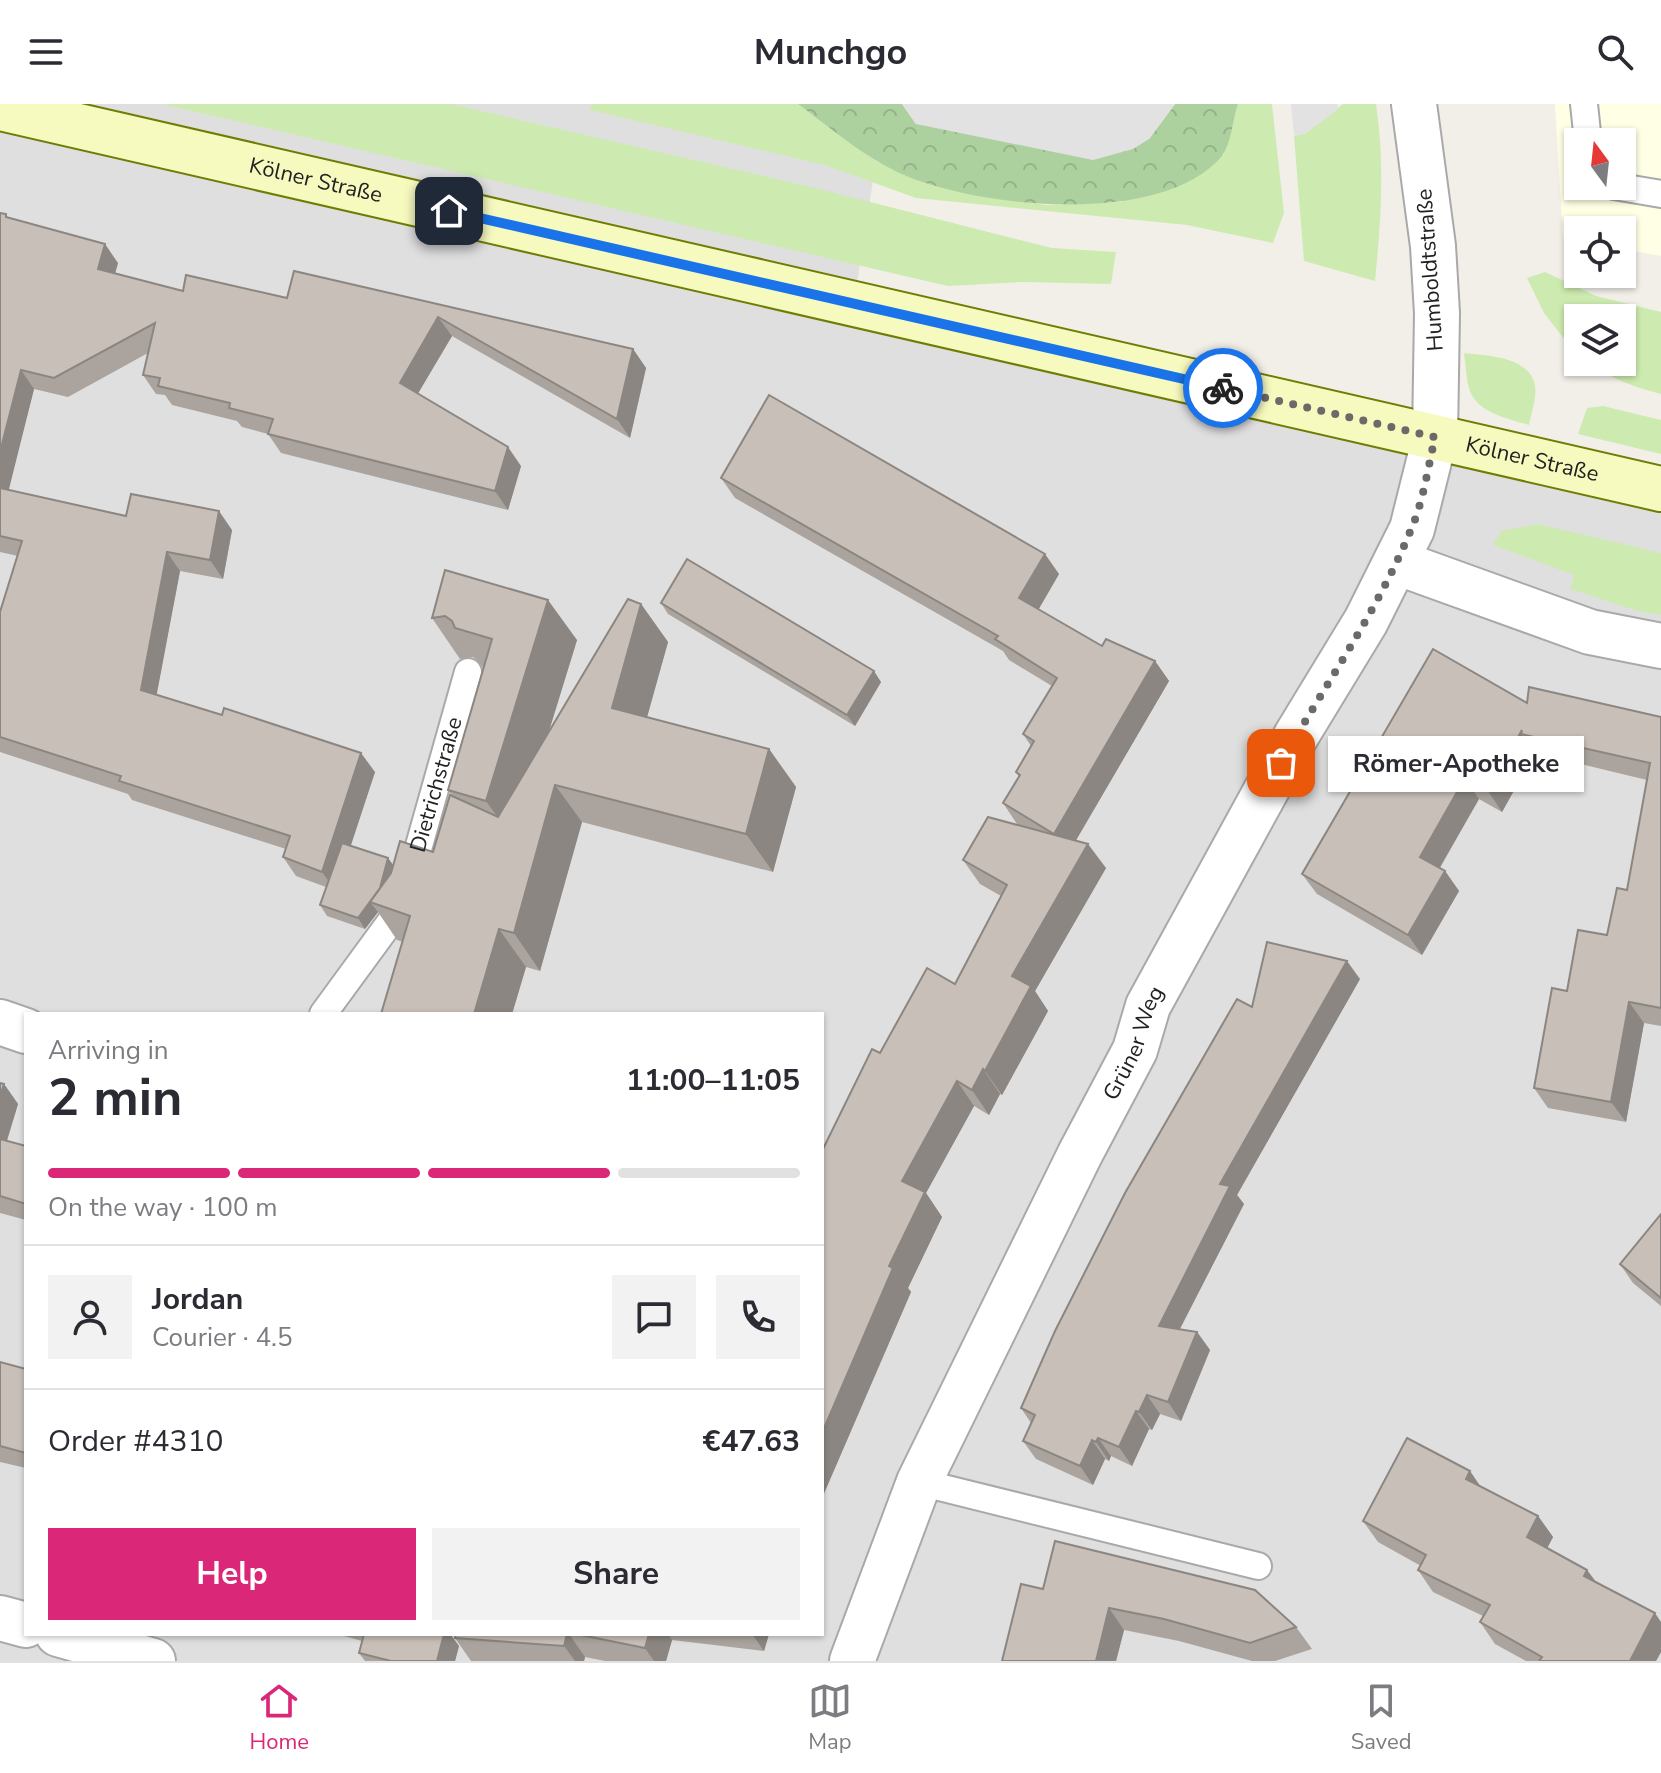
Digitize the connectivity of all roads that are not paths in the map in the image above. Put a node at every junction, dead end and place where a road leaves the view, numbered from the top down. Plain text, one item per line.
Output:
1 (1414, 104) edge
2 (1584, 104) edge
3 (0, 108) edge
4 (1587, 128) edge
5 (1636, 190) edge
6 (1661, 194) edge
7 (1435, 437) junction
8 (1661, 489) edge
9 (1396, 562) junction
10 (1661, 646) edge
11 (468, 672) edge
12 (324, 1012) edge
13 (0, 1022) edge
14 (24, 1030) edge
15 (919, 1482) junction
16 (1258, 1566) dead end
17 (0, 1618) edge
18 (24, 1624) edge
19 (65, 1636) edge
20 (165, 1636) edge
21 (156, 1661) edge
22 (852, 1661) edge

1 - 7 street, Humboldtstraße
2 - 4 lane
3 - 7 main road, Kölner Straße
5 - 6 lane
7 - 8 main road, Kölner Straße
7 - 9 street, Grüner Weg
9 - 10 street
9 - 15 street, Grüner Weg
11 - 12 lane, Dietrichstraße
13 - 14 street
15 - 16 lane
15 - 22 street, Grüner Weg
17 - 18 street
19 - 21 street
20 - 21 street

